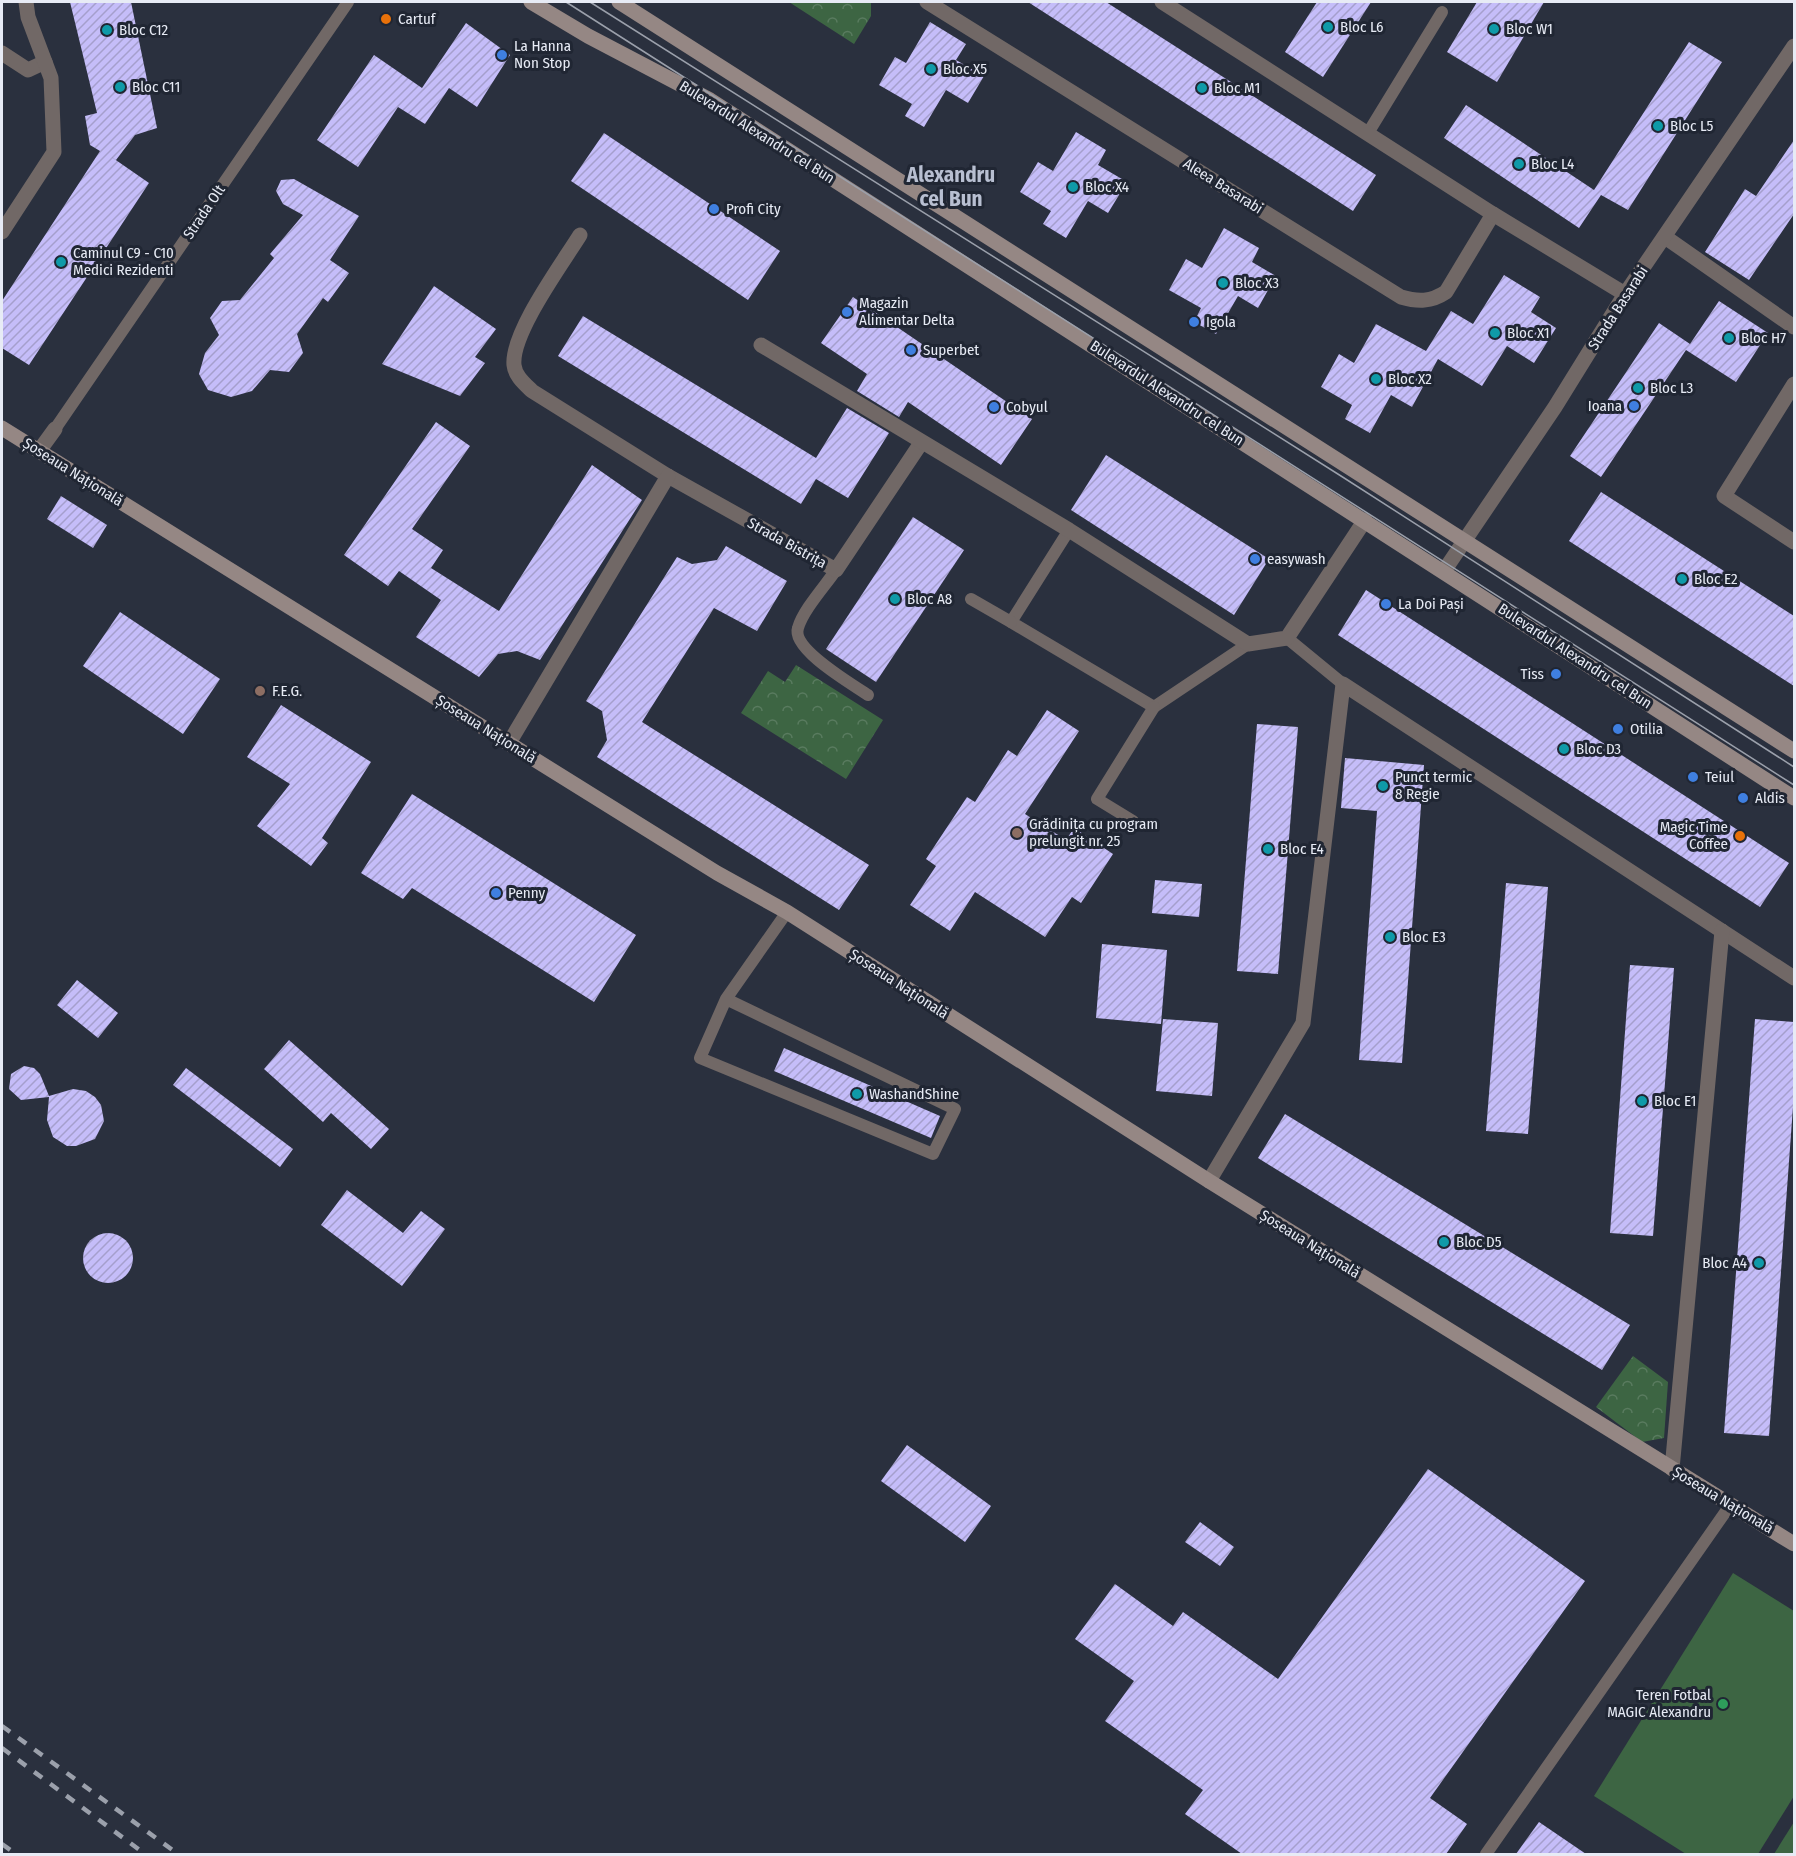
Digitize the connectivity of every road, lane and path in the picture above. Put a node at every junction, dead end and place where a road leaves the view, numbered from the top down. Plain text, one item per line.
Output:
1 (26, 2) edge
2 (348, 2) edge
3 (531, 2) edge
4 (619, 2) edge
5 (927, 2) edge
6 (1162, 2) edge
7 (1442, 12) dead end
8 (1794, 46) edge
9 (2, 53) edge
10 (45, 62) junction
11 (1368, 134) junction
12 (1493, 214) junction
13 (2, 232) edge
14 (580, 234) dead end
15 (1665, 237) junction
16 (1625, 294) junction
17 (1794, 327) edge
18 (761, 345) dead end
19 (1794, 384) edge
20 (2, 428) edge
21 (56, 429) joint
22 (921, 443) junction
23 (39, 451) junction
24 (668, 476) junction
25 (1365, 520) junction
26 (1069, 530) junction
27 (1465, 541) junction
28 (1794, 542) edge
29 (836, 570) junction
30 (1444, 571) junction
31 (971, 599) dead end
32 (1011, 622) junction
33 (1287, 638) junction
34 (1248, 644) junction
35 (1343, 684) junction
36 (868, 695) dead end
37 (1154, 707) junction
38 (509, 743) junction
39 (1794, 751) edge
40 (1794, 798) edge
41 (1133, 821) dead end
42 (787, 912) junction
43 (1722, 931) junction
44 (1794, 978) edge
45 (726, 999) junction
46 (1209, 1181) junction
47 (1672, 1469) junction
48 (1731, 1504) junction
49 (1794, 1544) edge
50 (1486, 1854) edge

1 - 10 street
2 - 21 lane, Strada Olt
3 - 25 main road, Bulevardul Alexandru cel Bun
4 - 27 main road
5 - 12 street, Aleea Basarabi
6 - 11 street
7 - 11 lane
8 - 15 street, Strada Basarabi
9 - 10 street
10 - 13 street
11 - 12 street
12 - 16 street
14 - 24 street, Strada Bistrița
15 - 16 street, Strada Basarabi
15 - 17 street
16 - 27 street, Strada Basarabi
18 - 22 street
19 - 28 street
20 - 23 main road, Șoseaua Națională
21 - 23 street, Strada Olt
22 - 26 street
22 - 29 street, Strada Bistrița
23 - 38 main road, Șoseaua Națională
24 - 29 street, Strada Bistrița
24 - 38 street
25 - 30 main road, Bulevardul Alexandru cel Bun
25 - 33 street
26 - 32 lane
26 - 34 street
27 - 30 street, Strada Basarabi
27 - 39 main road
29 - 36 lane
30 - 40 main road, Bulevardul Alexandru cel Bun
31 - 32 lane
32 - 37 lane
33 - 34 street
33 - 35 lane
34 - 37 lane
35 - 43 street
35 - 46 street
37 - 41 lane
38 - 42 main road, Șoseaua Națională
42 - 45 lane
42 - 46 main road, Șoseaua Națională
43 - 44 street
43 - 47 street
45 - 45 lane
46 - 47 main road, Șoseaua Națională
47 - 48 main road, Șoseaua Națională
48 - 49 main road, Șoseaua Națională
48 - 50 lane

